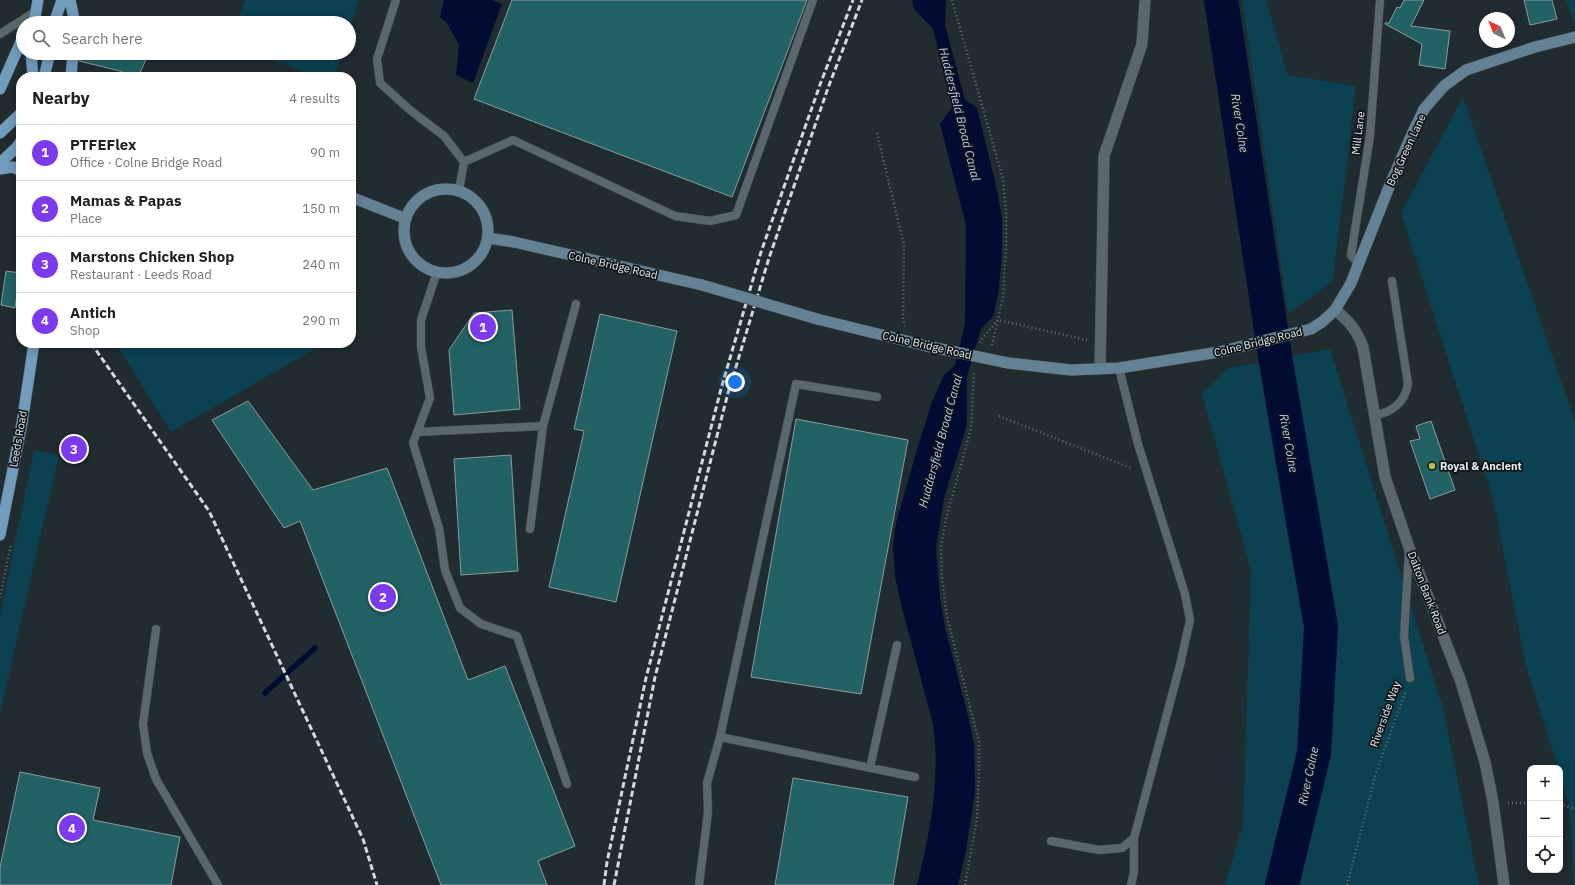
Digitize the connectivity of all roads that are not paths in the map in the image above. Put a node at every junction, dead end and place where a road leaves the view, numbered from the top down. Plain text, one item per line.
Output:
1 (62, 0) edge
2 (70, 0) edge
3 (396, 0) edge
4 (813, 0) edge
5 (1145, 0) edge
6 (1380, 0) edge
7 (56, 16) edge
8 (73, 16) edge
9 (16, 25) edge
10 (0, 34) edge
11 (1575, 37) edge
12 (16, 53) edge
13 (32, 60) edge
14 (48, 60) edge
15 (72, 60) edge
16 (33, 72) edge
17 (45, 72) edge
18 (71, 72) edge
19 (0, 89) edge
20 (16, 118) edge
21 (0, 133) edge
22 (16, 148) edge
23 (464, 162) junction
24 (0, 163) edge
25 (16, 168) edge
26 (0, 169) edge
27 (459, 190) junction
28 (356, 199) edge
29 (404, 218) junction
30 (488, 238) junction
31 (1359, 265) junction
32 (437, 272) junction
33 (1392, 281) dead end
34 (1351, 283) joint
35 (576, 304) dead end
36 (1335, 310) junction
37 (33, 348) edge
38 (1119, 368) junction
39 (1100, 369) junction
40 (877, 397) dead end
41 (1374, 415) junction
42 (544, 426) junction
43 (417, 432) junction
44 (530, 529) dead end
45 (0, 535) edge
46 (1409, 547) junction
47 (156, 629) dead end
48 (897, 645) dead end
49 (1410, 678) road end
50 (720, 737) junction
51 (870, 768) junction
52 (915, 777) dead end
53 (567, 784) dead end
54 (1134, 838) junction
55 (1051, 841) dead end
56 (218, 885) edge
57 (699, 885) edge
58 (1132, 885) edge
59 (1504, 885) edge

1 - 7 main road
2 - 8 main road
3 - 23 lane
4 - 23 lane
5 - 39 street
6 - 31 lane, Mill Lane
9 - 10 lane
11 - 31 main road, Bog Green Lane
12 - 19 main road
13 - 16 main road
14 - 17 main road
15 - 18 main road
20 - 21 main road
22 - 24 main road
23 - 27 lane
25 - 26 main road
27 - 29 main road
27 - 30 main road
28 - 29 main road
29 - 32 main road
30 - 32 main road
30 - 39 main road, Colne Bridge Road, bridge
31 - 34 main road, Bog Green Lane
32 - 43 lane
33 - 41 lane
34 - 36 main road, Colne Bridge Road
35 - 42 lane
36 - 38 main road, Colne Bridge Road
36 - 41 street, Dalton Bank Road
37 - 45 main road, Leeds Road
38 - 39 main road, Colne Bridge Road
38 - 54 lane
40 - 50 lane
41 - 46 street, Dalton Bank Road
42 - 43 lane
42 - 44 lane
43 - 53 lane
46 - 49 lane, Riverside Way
46 - 59 street, Dalton Bank Road
47 - 56 lane
48 - 51 lane
50 - 51 lane
50 - 57 lane
51 - 52 lane
54 - 55 lane
54 - 58 lane

